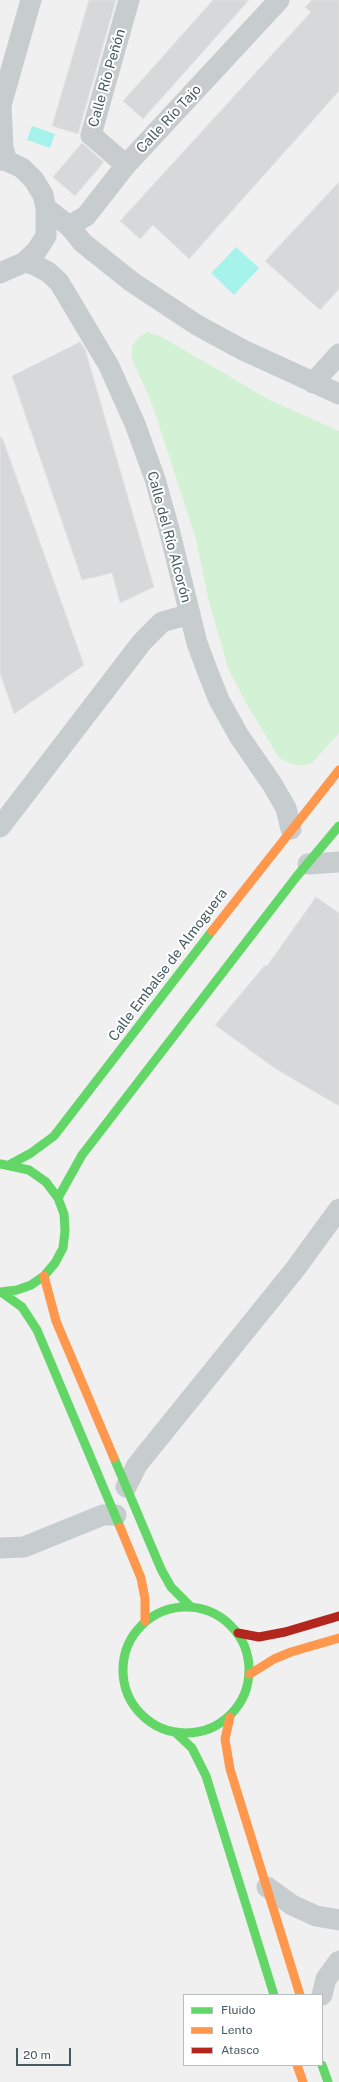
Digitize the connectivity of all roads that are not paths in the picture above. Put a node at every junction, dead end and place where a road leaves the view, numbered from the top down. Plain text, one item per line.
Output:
1 (31, 0) edge
2 (129, 0) edge
3 (274, 5) edge
4 (1, 108) edge
5 (4, 160) edge
6 (126, 165) junction
7 (46, 208) junction
8 (69, 226) junction
9 (46, 236) junction
10 (83, 243) junction
11 (25, 262) junction
12 (0, 273) edge
13 (339, 354) edge
14 (313, 383) junction
15 (339, 394) edge
16 (190, 614) junction
17 (339, 770) edge
18 (339, 826) edge
19 (0, 827) edge
20 (291, 829) junction
21 (339, 862) edge
22 (308, 864) junction
23 (5, 1164) edge
24 (58, 1198) junction
25 (339, 1209) edge
26 (44, 1276) junction
27 (1, 1292) edge
28 (126, 1487) junction
29 (116, 1515) junction
30 (0, 1548) edge
31 (190, 1606) junction
32 (339, 1616) edge
33 (145, 1621) junction
34 (238, 1633) junction
35 (339, 1638) edge
36 (250, 1674) junction
37 (230, 1717) junction
38 (176, 1733) junction
39 (267, 1887) junction
40 (339, 1920) edge
41 (339, 1961) edge
42 (274, 1994) edge
43 (300, 1994) edge
44 (322, 1994) edge
45 (297, 2066) edge
46 (322, 2066) edge
47 (303, 2082) edge
48 (328, 2082) edge

1 - 4 street
2 - 6 street, Calle Río Peñón
3 - 6 street, Calle Río Tajo
4 - 5 street
5 - 7 street
6 - 8 street, Calle Río Tajo
7 - 8 street
7 - 9 street
8 - 10 street
9 - 10 street
9 - 11 street
10 - 14 street
11 - 12 street
11 - 16 street, Calle del Río Alcorón
13 - 14 street
14 - 15 street
16 - 19 street
16 - 20 street, Calle del Río Alcorón
17 - 20 main road, Calle Embalse de Almoguera
18 - 22 main road
20 - 23 main road, Calle Embalse de Almoguera
21 - 22 street
22 - 24 main road
23 - 24 main road
24 - 26 main road
25 - 28 street
26 - 27 main road
26 - 28 main road
27 - 29 main road
28 - 31 main road
29 - 30 street
29 - 33 main road
31 - 33 main road
31 - 34 main road
32 - 34 main road
33 - 38 main road
34 - 36 main road
35 - 36 main road
36 - 37 main road
37 - 38 main road
37 - 39 main road
38 - 42 main road
39 - 40 street
39 - 43 main road
41 - 44 street
45 - 47 main road
46 - 48 main road

